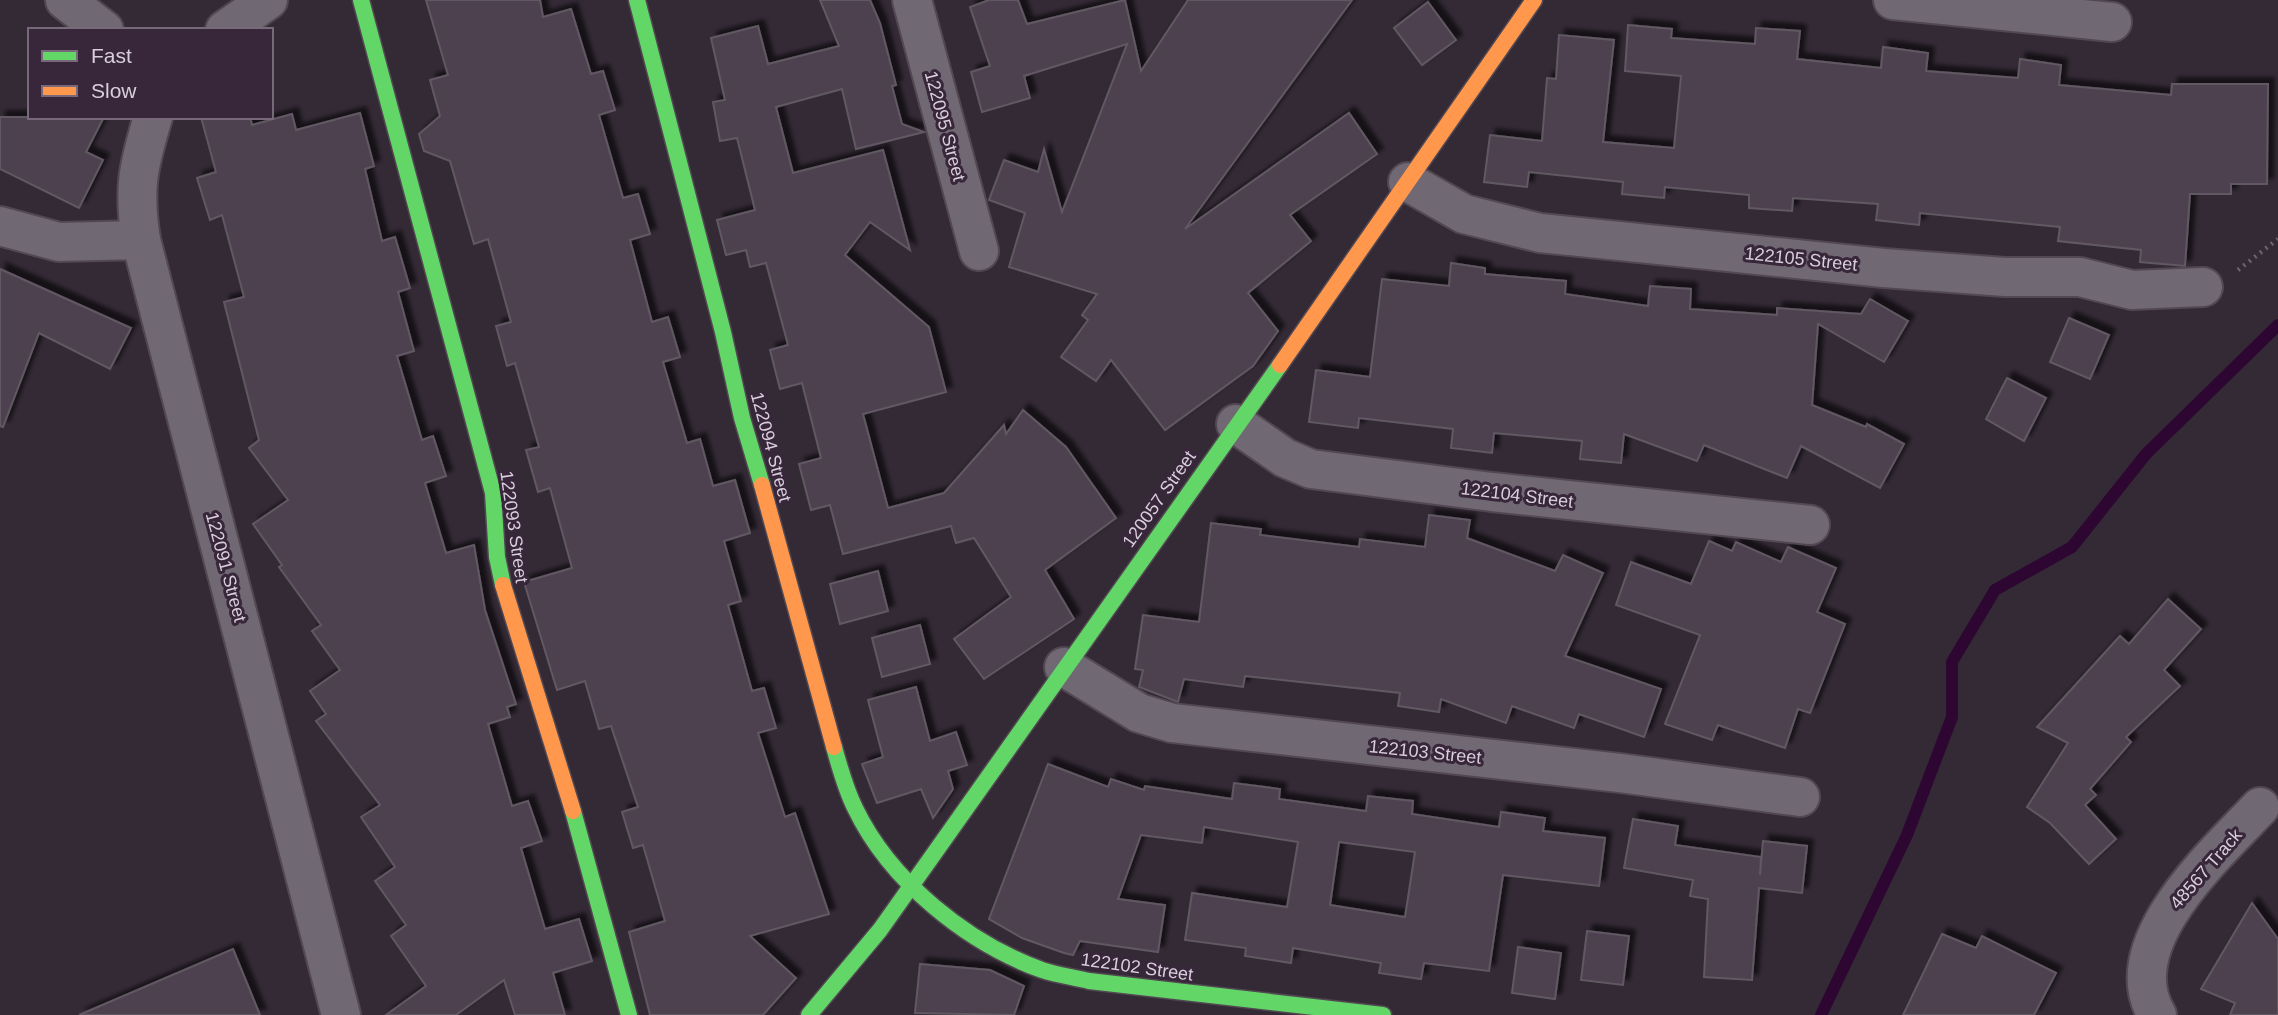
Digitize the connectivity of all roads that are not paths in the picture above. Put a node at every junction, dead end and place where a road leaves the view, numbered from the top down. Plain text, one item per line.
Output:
1 (65, 0) edge
2 (268, 0) edge
3 (361, 0) edge
4 (637, 0) edge
5 (912, 0) edge
6 (1534, 0) edge
7 (1893, 0) edge
8 (2112, 22) dead end
9 (101, 28) edge
10 (228, 28) edge
11 (152, 119) edge
12 (1408, 182) junction
13 (0, 226) edge
14 (141, 240) junction
15 (979, 251) dead end
16 (2203, 287) road end
17 (1236, 424) junction
18 (1810, 525) dead end
19 (1064, 667) junction
20 (1800, 797) dead end
21 (2260, 807) dead end
22 (911, 885) junction
23 (341, 1015) edge
24 (629, 1015) edge
25 (809, 1015) edge
26 (1383, 1015) edge
27 (2157, 1015) edge

1 - 9 street
2 - 10 street
3 - 24 street, 122093 Street
4 - 22 street, 122094 Street
5 - 15 street, 122095 Street
6 - 12 street, 120057 Street
7 - 8 street
11 - 14 street, 122091 Street
12 - 16 street, 122105 Street
12 - 17 street, 120057 Street
13 - 14 street
14 - 23 street, 122091 Street
17 - 18 street, 122104 Street
17 - 19 street, 120057 Street
19 - 20 street, 122103 Street
19 - 22 street, 120057 Street
21 - 27 street, 48567 Track
22 - 25 street, 120057 Street
22 - 26 street, 122102 Street

